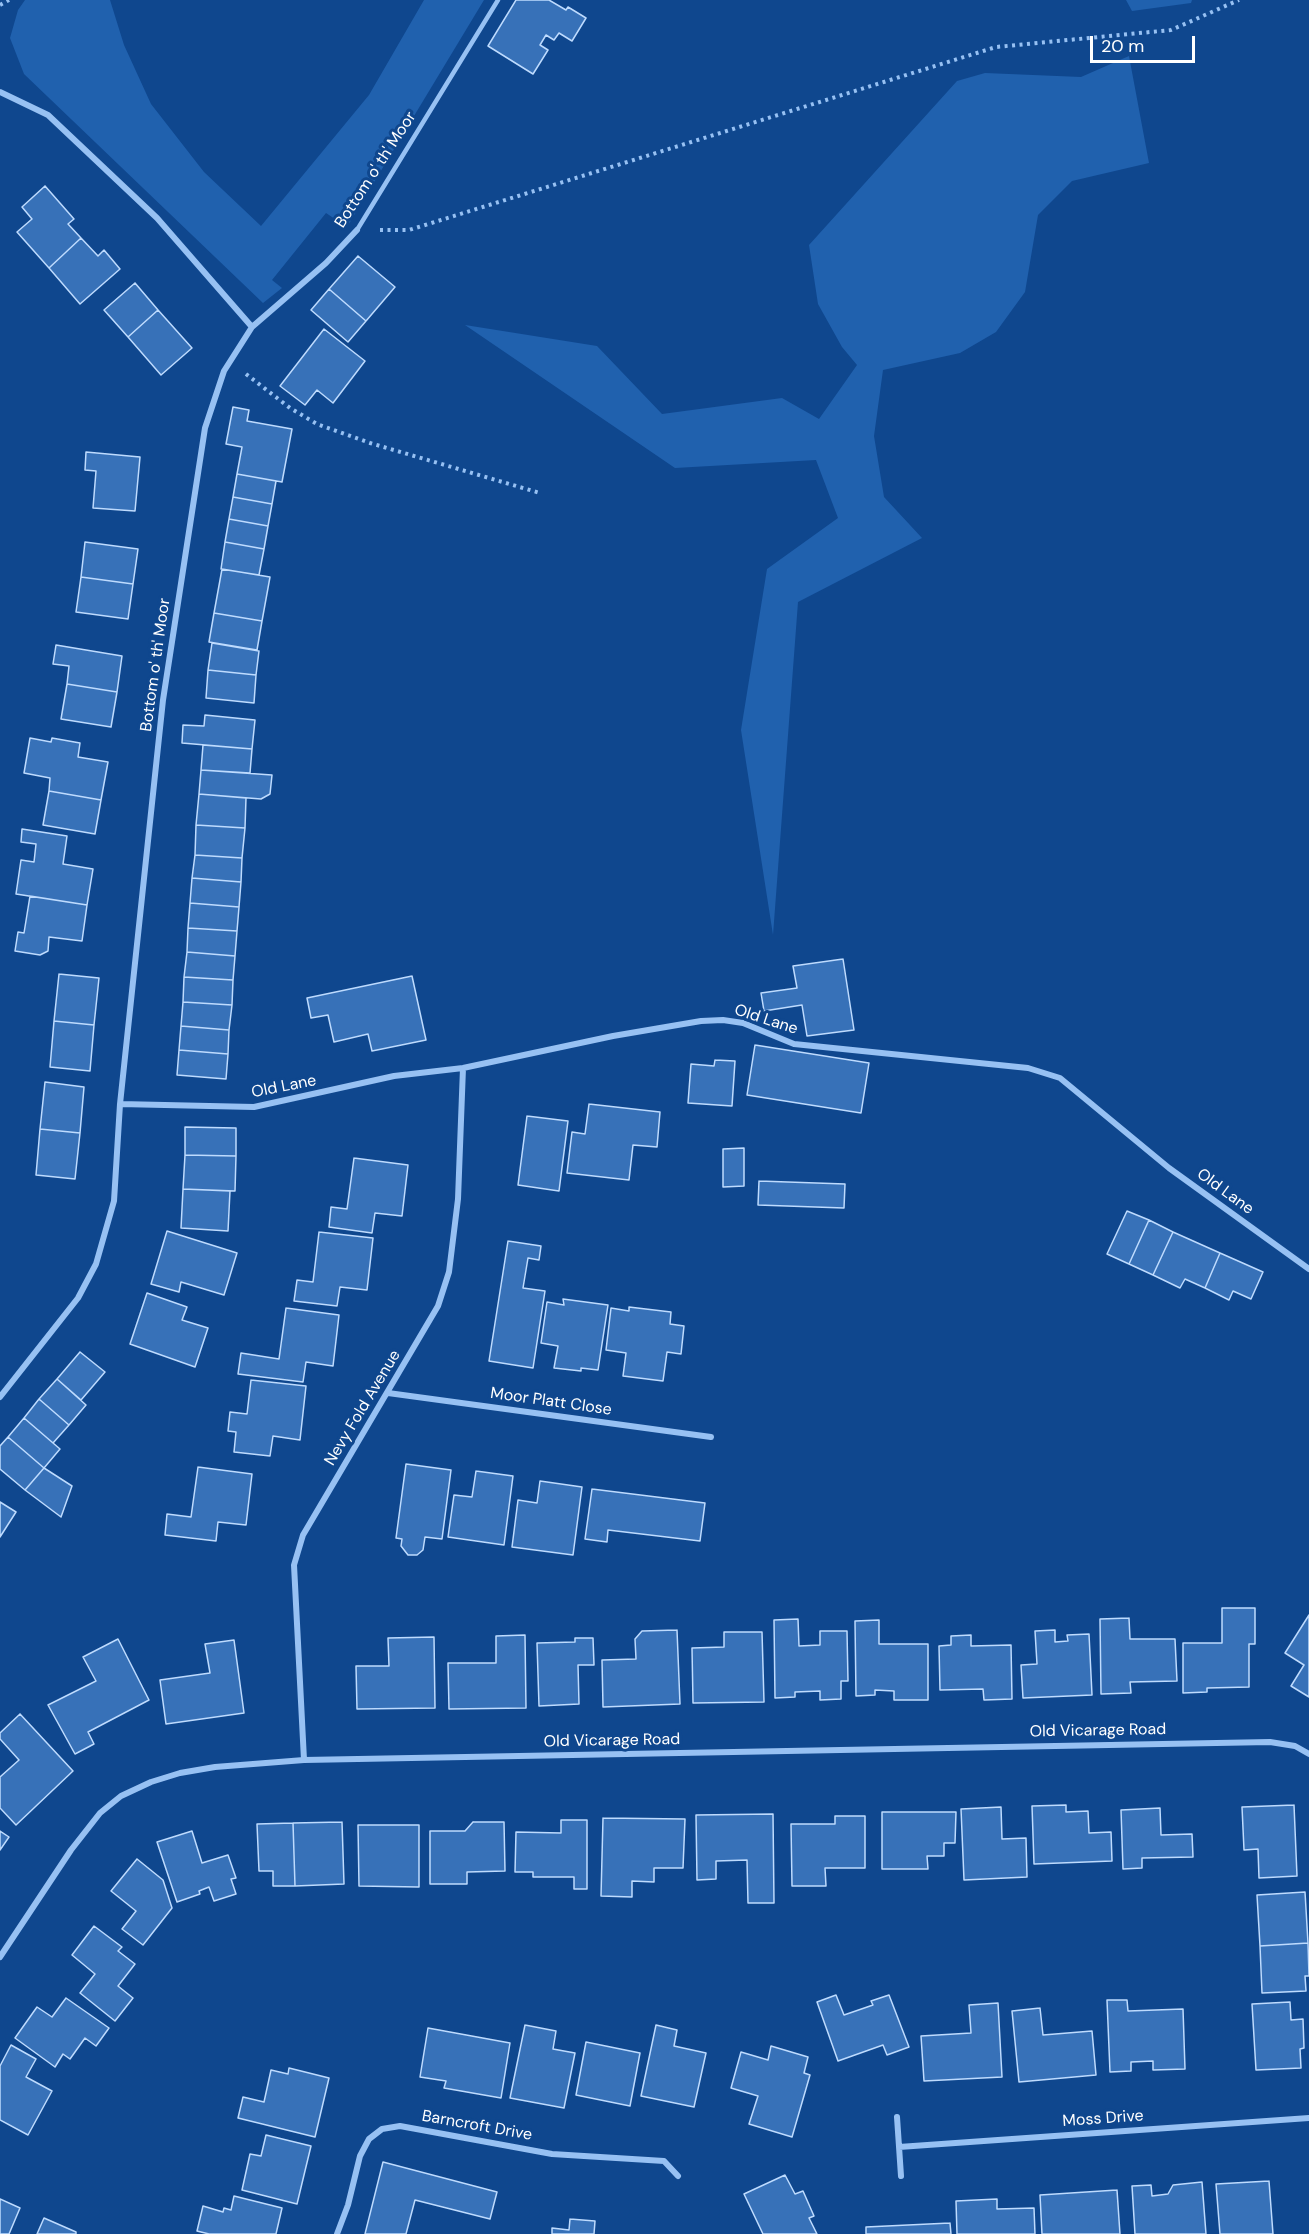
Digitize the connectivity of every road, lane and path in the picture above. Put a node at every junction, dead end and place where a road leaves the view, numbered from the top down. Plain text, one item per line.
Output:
1 (9, 0) edge
2 (498, 0) edge
3 (1239, 0) edge
4 (0, 5) edge
5 (0, 92) edge
6 (357, 230) junction
7 (252, 327) junction
8 (230, 362) junction
9 (540, 493) dead end
10 (463, 1068) junction
11 (120, 1104) junction
12 (1309, 1269) edge
13 (388, 1393) junction
14 (0, 1396) edge
15 (711, 1437) dead end
16 (1309, 1754) edge
17 (304, 1760) junction
18 (0, 1957) edge
19 (897, 2117) dead end
20 (1309, 2118) edge
21 (899, 2147) junction
22 (678, 2176) dead end
23 (901, 2176) dead end
24 (337, 2234) edge

1 - 4 path
2 - 6 lane, Bottom o' th' Moor
3 - 6 path
5 - 7 street
6 - 7 street, Bottom o' th' Moor
7 - 8 street, Bottom o' th' Moor
8 - 9 path
8 - 11 street, Bottom o' th' Moor
10 - 11 street, Old Lane
10 - 12 street, Old Lane
10 - 13 street, Nevy Fold Avenue
11 - 14 street, Bottom o' th' Moor
13 - 15 street, Moor Platt Close
13 - 17 street, Nevy Fold Avenue
16 - 17 street, Old Vicarage Road
17 - 18 street, Old Vicarage Road
19 - 21 street
20 - 21 street, Moss Drive
21 - 23 street
22 - 24 street, Barncroft Drive

